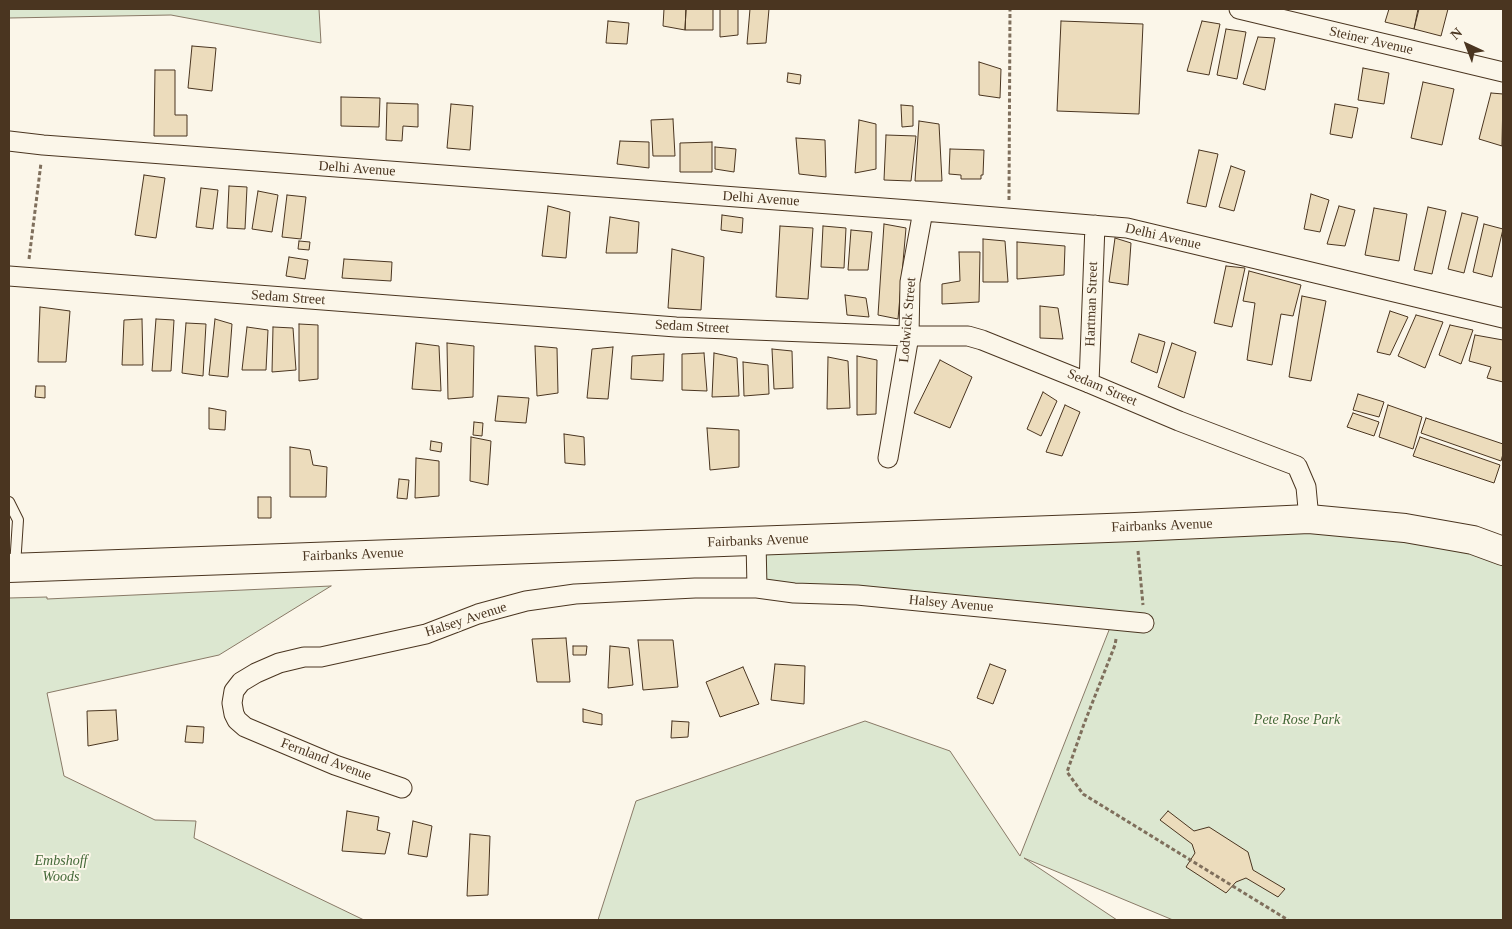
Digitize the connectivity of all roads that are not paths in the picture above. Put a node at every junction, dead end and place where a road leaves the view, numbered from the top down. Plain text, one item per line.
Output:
1 (1239, 9) edge
2 (1503, 72) edge
3 (9, 141) edge
4 (923, 211) junction
5 (1095, 225) junction
6 (18, 277) edge
7 (1503, 318) edge
8 (909, 336) junction
9 (1089, 383) junction
10 (888, 458) dead end
11 (9, 502) edge
12 (1309, 519) junction
13 (756, 541) junction
14 (1503, 551) edge
15 (12, 568) edge
16 (757, 588) junction
17 (1144, 623) road end
18 (251, 730) joint
19 (402, 788) dead end

1 - 2 street, Steiner Avenue
3 - 4 street, Delhi Avenue
4 - 5 street, Delhi Avenue
4 - 8 street, Lodwick Street
5 - 7 street, Delhi Avenue
5 - 9 street, Hartman Street
6 - 8 street, Sedam Street
8 - 9 street, Sedam Street
8 - 10 street, Lodwick Street
9 - 12 street, Sedam Street
11 - 15 lane
12 - 13 street, Fairbanks Avenue
12 - 14 street, Fairbanks Avenue
13 - 15 street, Fairbanks Avenue
13 - 16 street
16 - 17 street, Halsey Avenue
16 - 18 street, Halsey Avenue
18 - 19 street, Fernland Avenue

